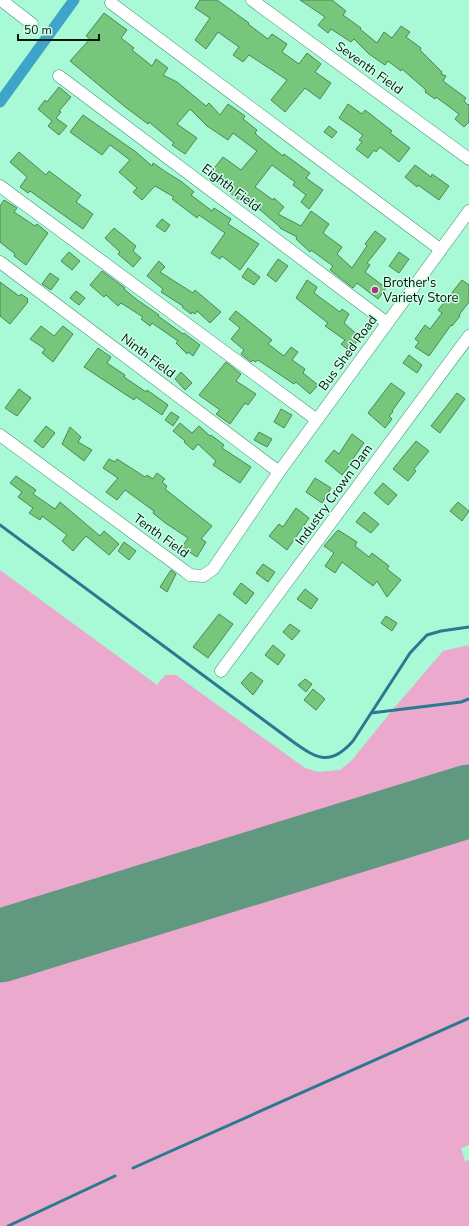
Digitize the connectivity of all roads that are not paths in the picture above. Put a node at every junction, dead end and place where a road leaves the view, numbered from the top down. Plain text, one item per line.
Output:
1 (1, 0) edge
2 (252, 0) edge
3 (111, 3) dead end
4 (32, 24) dead end
5 (59, 76) dead end
6 (469, 159) edge
7 (0, 186) edge
8 (469, 211) edge
9 (441, 250) junction
10 (0, 262) edge
11 (387, 323) junction
12 (469, 336) edge
13 (317, 420) junction
14 (0, 435) edge
15 (279, 472) junction
16 (221, 671) dead end

1 - 4 street
2 - 6 street, Seventh Field
3 - 9 street
5 - 11 street, Eighth Field
7 - 13 street
8 - 9 street, Bus Shed Road
9 - 11 street, Bus Shed Road
10 - 15 street, Ninth Field
11 - 13 street, Bus Shed Road
12 - 16 street, Industry Crown Dam
13 - 15 street, Bus Shed Road
14 - 15 street, Tenth Field

